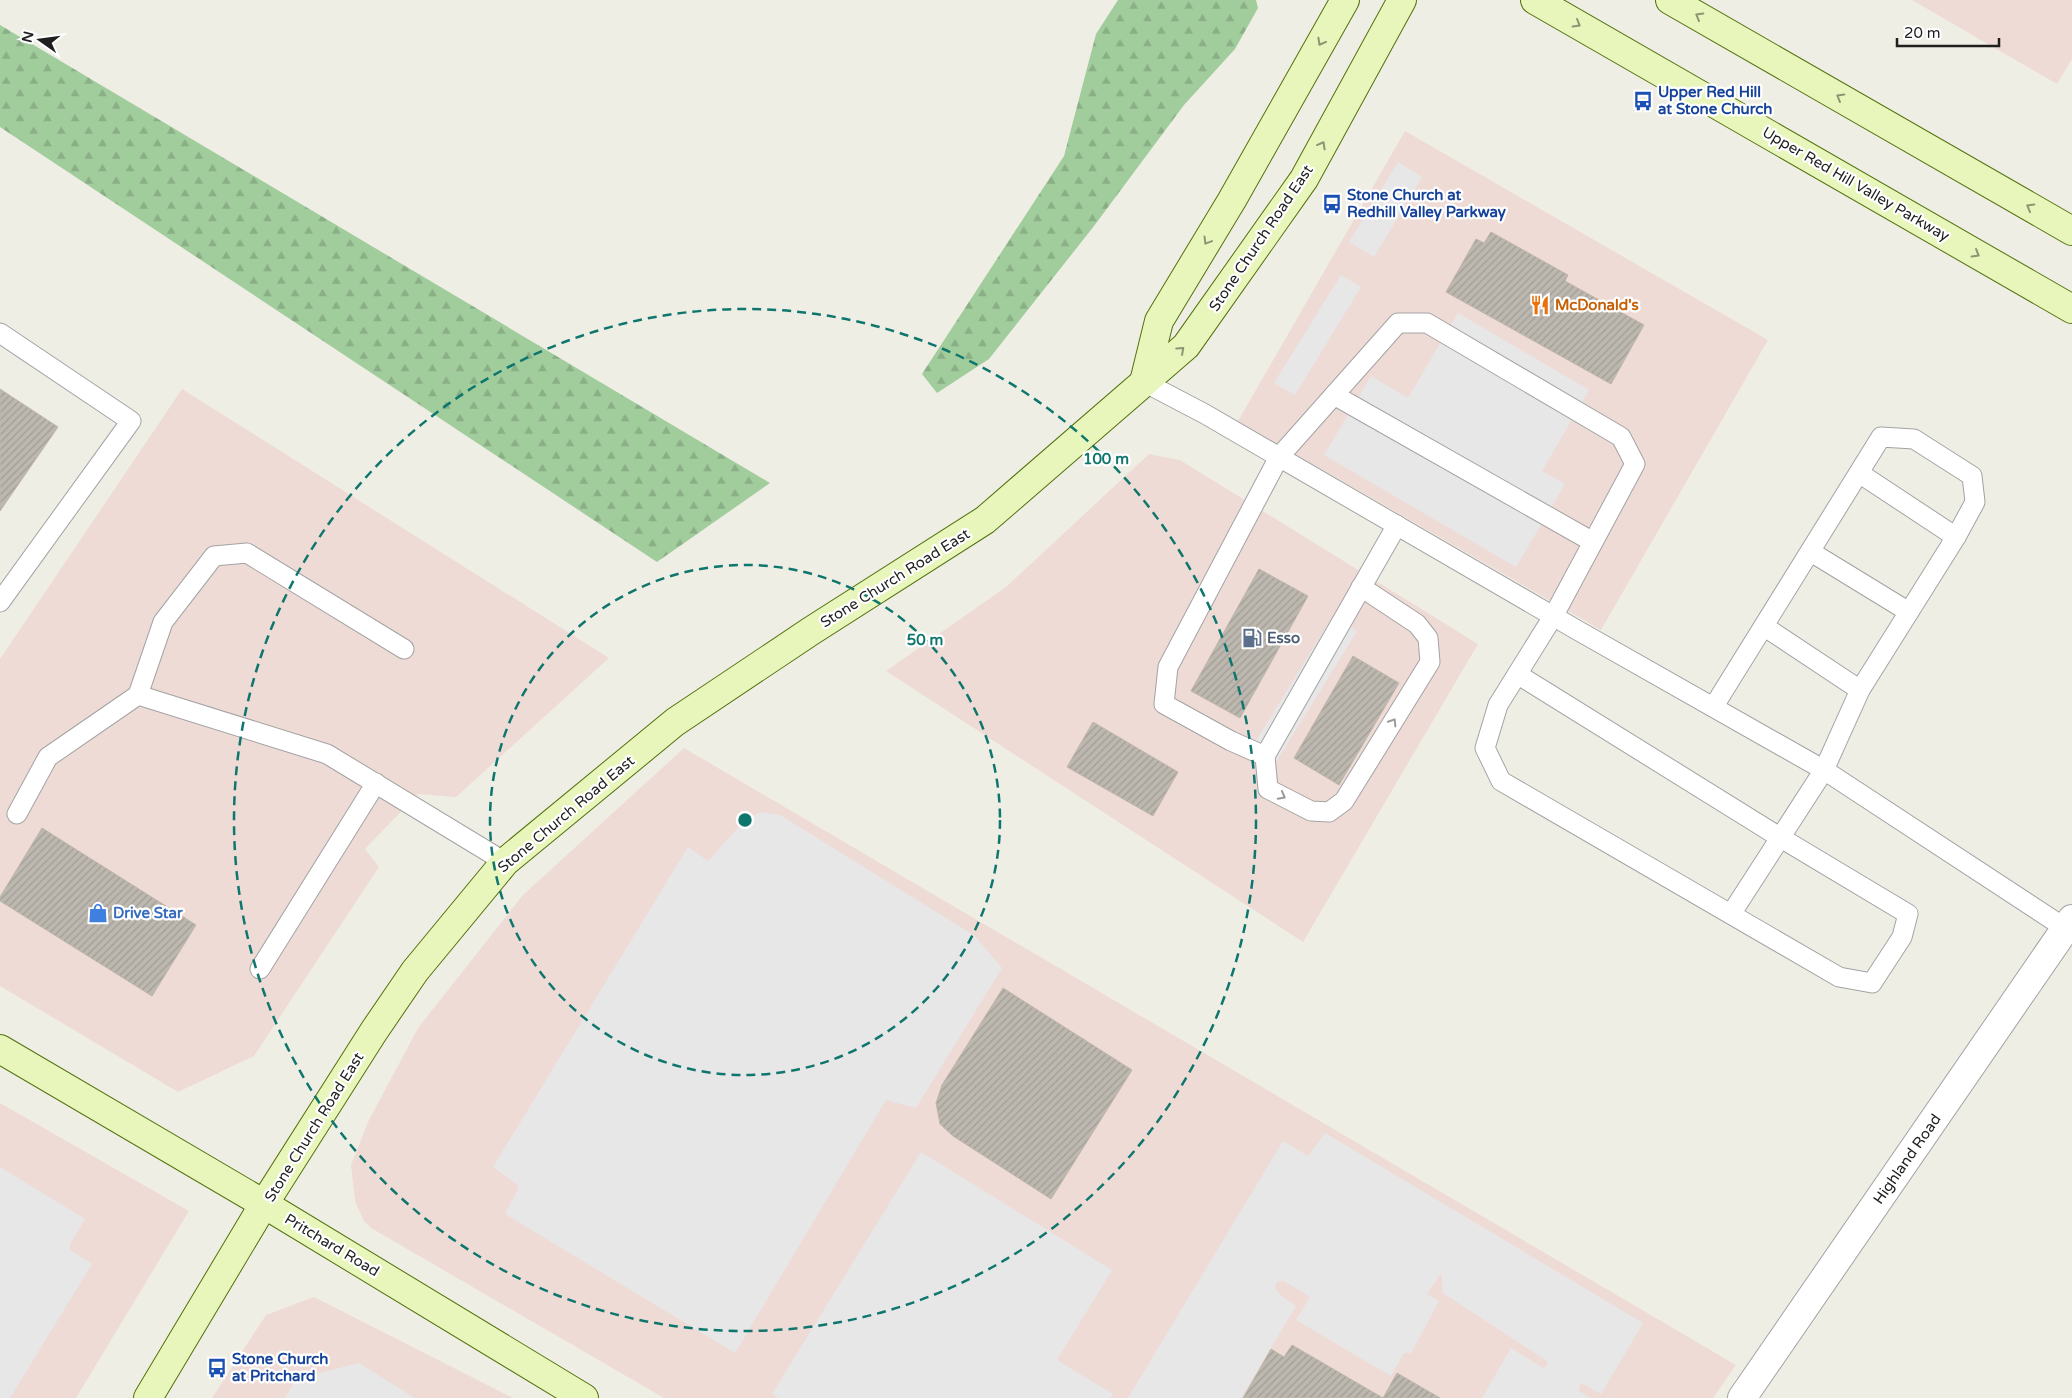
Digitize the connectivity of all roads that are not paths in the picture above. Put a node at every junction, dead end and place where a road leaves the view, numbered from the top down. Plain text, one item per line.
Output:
1 (1344, 0) edge
2 (1402, 0) edge
3 (1535, 0) edge
4 (1670, 0) edge
5 (2072, 231) edge
6 (2072, 309) edge
7 (0, 333) edge
8 (1144, 382) junction
9 (1334, 394) junction
10 (1279, 457) junction
11 (1859, 473) junction
12 (1397, 525) junction
13 (1956, 537) junction
14 (1593, 542) junction
15 (1811, 552) junction
16 (1361, 587) junction
17 (0, 602) edge
18 (1909, 612) junction
19 (1554, 615) junction
20 (1765, 627) junction
21 (404, 649) dead end
22 (1517, 674) junction
23 (1860, 690) junction
24 (138, 695) junction
25 (1714, 706) junction
26 (1265, 756) junction
27 (1824, 770) junction
28 (376, 784) junction
29 (17, 814) dead end
30 (1780, 838) junction
31 (505, 862) junction
32 (1731, 914) junction
33 (2069, 924) edge
34 (260, 969) dead end
35 (0, 1048) edge
36 (264, 1204) junction
37 (148, 1398) edge
38 (584, 1398) edge
39 (1742, 1398) edge

1 -> 8 main road
8 -> 2 main road, Stone Church Road East
3 -> 6 main road, Upper Red Hill Valley Parkway
5 -> 4 main road
7 - 17 lane
8 - 10 lane
8 - 31 main road, Stone Church Road East
9 - 10 lane
9 - 14 lane
9 - 14 lane
10 - 12 lane
10 - 26 lane
11 - 13 lane
11 - 13 lane
11 - 15 lane
12 - 16 lane
12 - 19 lane
13 - 18 lane
14 - 19 lane
15 - 18 lane
15 - 20 lane
16 - 26 lane
26 -> 16 lane
18 - 23 lane
19 - 22 lane
19 - 25 lane
20 - 23 lane
20 - 25 lane
21 - 24 lane
22 - 30 lane
22 - 32 lane
23 - 27 lane
24 - 28 lane
24 - 29 lane
25 - 27 lane
27 - 30 lane
27 - 33 lane
28 - 31 lane
28 - 34 lane
30 - 32 lane
30 - 32 lane
31 - 36 main road, Stone Church Road East
33 - 39 street, Highland Road
35 - 36 main road, Pritchard Road
36 - 37 main road, Stone Church Road East
36 - 38 main road, Pritchard Road

